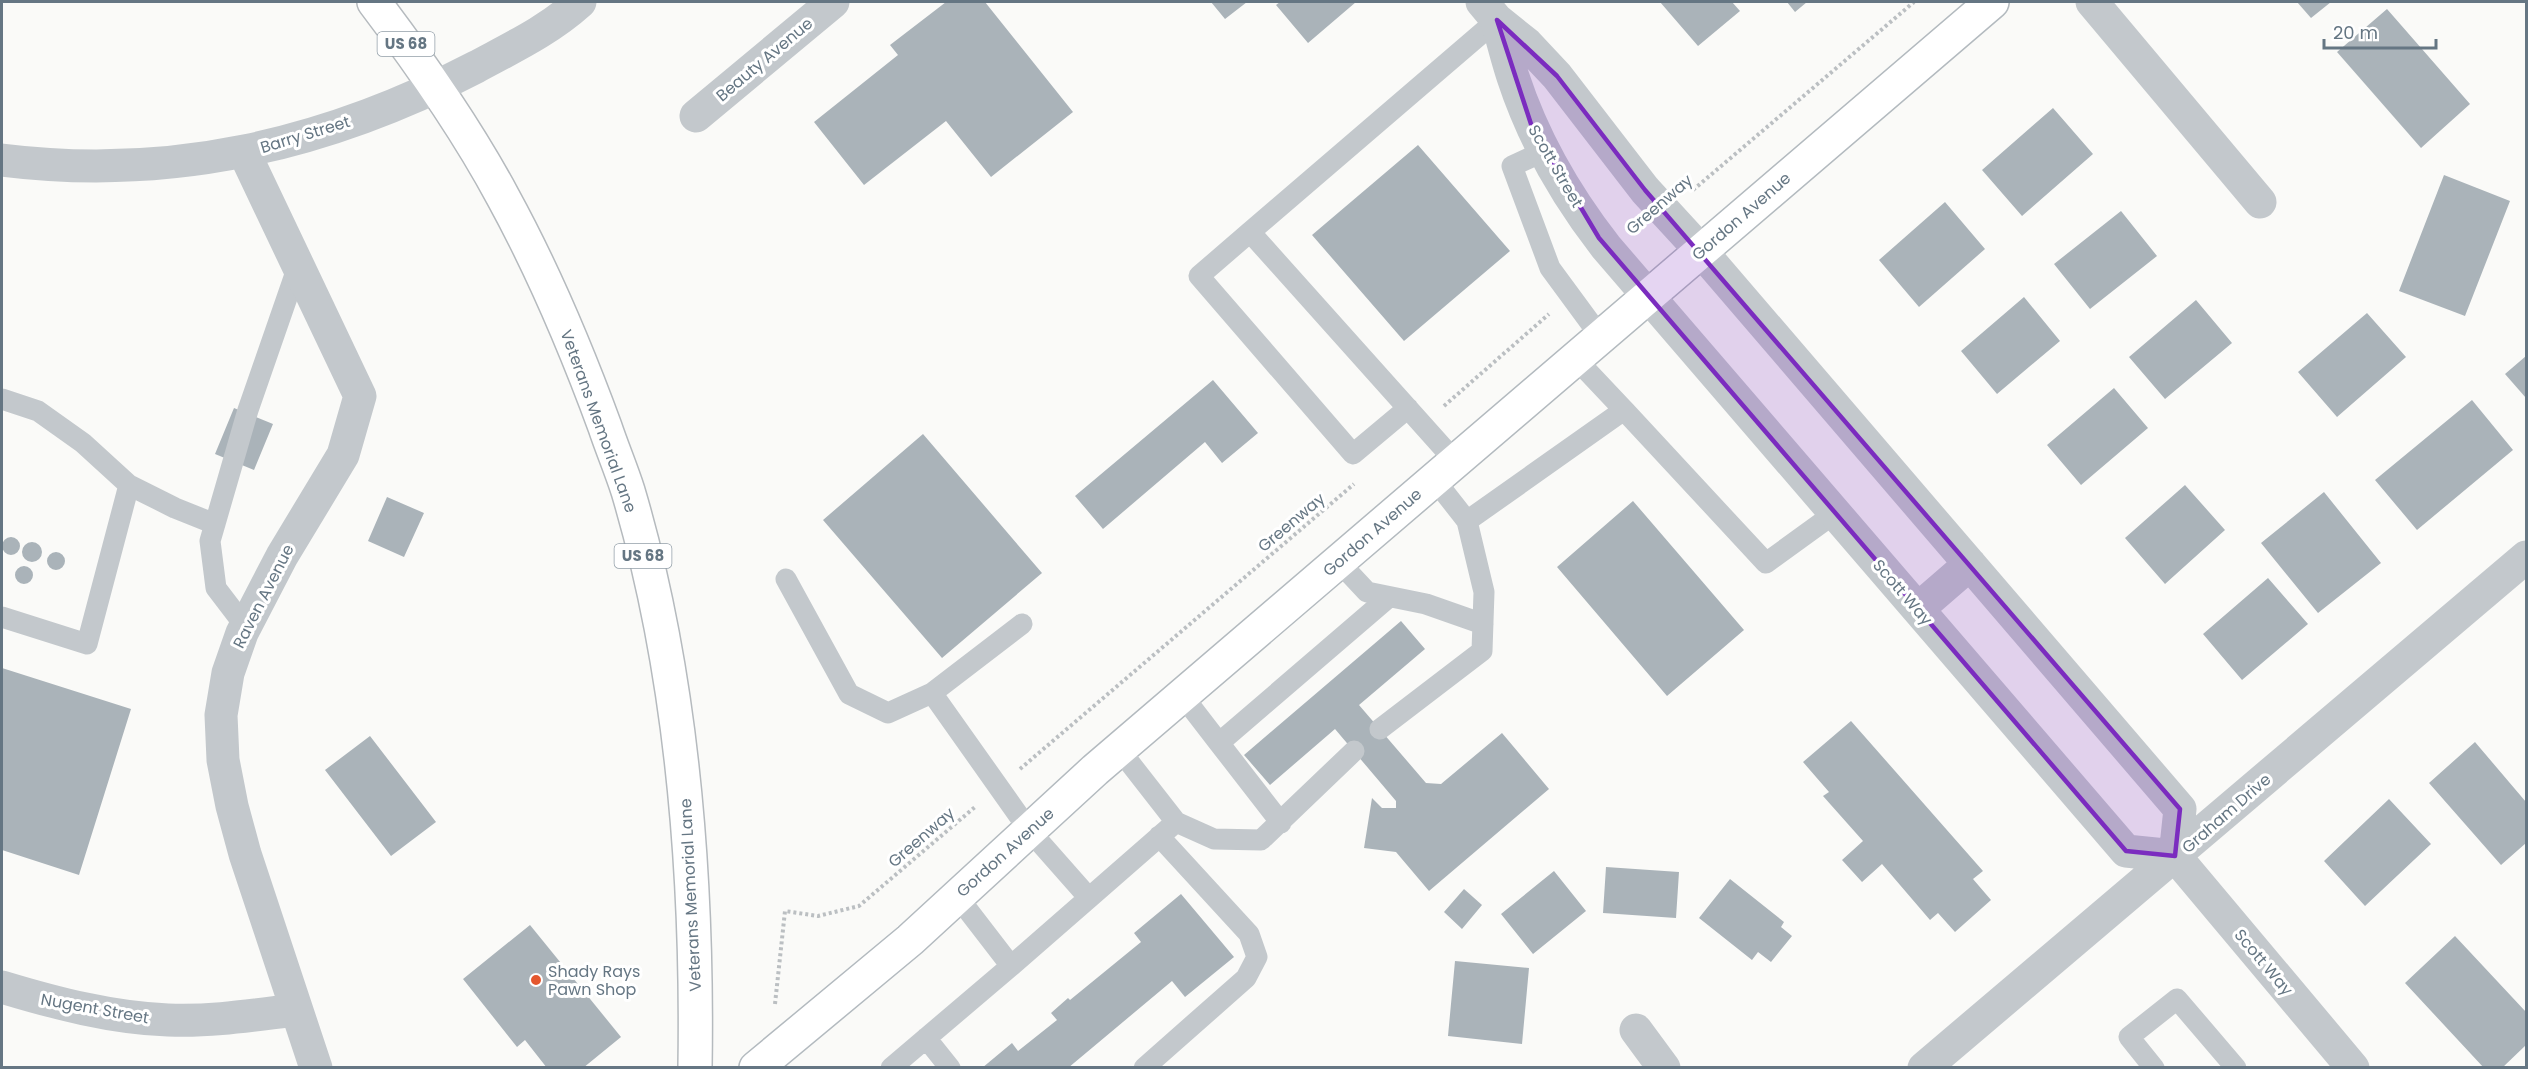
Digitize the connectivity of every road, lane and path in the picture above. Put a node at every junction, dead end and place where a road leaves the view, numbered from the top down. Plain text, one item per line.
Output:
1 (374, 2) edge
2 (580, 2) edge
3 (833, 2) edge
4 (1914, 2) edge
5 (1992, 2) edge
6 (2092, 2) edge
7 (1490, 11) edge
8 (436, 88) junction
9 (696, 116) dead end
10 (1545, 151) junction
11 (244, 152) junction
12 (2, 160) edge
13 (2260, 202) dead end
14 (1666, 213) junction
15 (1250, 232) junction
16 (1701, 251) junction
17 (298, 266) junction
18 (1647, 295) junction
19 (1570, 296) junction
20 (1600, 336) junction
21 (1574, 357) junction
22 (2, 399) edge
23 (1407, 408) junction
24 (1624, 410) junction
25 (1423, 425) junction
26 (1445, 470) junction
27 (1354, 484) dead end
28 (129, 485) junction
29 (1835, 513) junction
30 (1467, 521) junction
31 (215, 524) junction
32 (2526, 557) edge
33 (1338, 561) junction
34 (1970, 564) junction
35 (786, 579) dead end
36 (1389, 597) junction
37 (1918, 609) junction
38 (2, 617) edge
39 (1022, 624) dead end
40 (1483, 624) junction
41 (245, 626) junction
42 (932, 693) junction
43 (1182, 695) junction
44 (1380, 729) dead end
45 (1219, 743) junction
46 (1119, 749) junction
47 (1354, 751) dead end
48 (998, 787) junction
49 (1176, 822) junction
50 (1281, 823) junction
51 (1029, 830) junction
52 (1159, 836) junction
53 (2175, 856) junction
54 (957, 896) junction
55 (1089, 898) junction
56 (1011, 966) junction
57 (2, 987) edge
58 (296, 1010) junction
59 (1636, 1030) dead end
60 (926, 1038) junction
61 (764, 1061) edge
62 (316, 1068) edge
63 (695, 1068) edge
64 (891, 1068) edge
65 (950, 1068) edge
66 (1144, 1068) edge
67 (1664, 1068) edge
68 (1924, 1068) edge
69 (2154, 1068) edge
70 (2236, 1068) edge
71 (2353, 1068) edge

1 - 8 main road, Veterans Memorial Lane / US 68
2 - 8 street, Barry Street
3 - 9 street, Beauty Avenue
4 - 14 path, Greenway
5 - 16 main road, Gordon Avenue
6 - 13 street
7 - 10 street, Scott Street
7 - 14 street
7 - 15 lane
8 - 11 street, Barry Street
8 - 63 main road, Veterans Memorial Lane / US 68
10 - 18 street, Scott Street
10 - 19 lane
11 - 12 street, Barry Street
11 - 17 street, Raven Avenue
14 - 16 street
15 - 23 lane
15 - 23 lane
16 - 18 main road, Gordon Avenue
16 - 34 street
17 - 31 lane
17 - 41 street, Raven Avenue
18 - 20 main road, Gordon Avenue
18 - 29 street, Scott Way
19 - 20 lane
19 - 25 path
20 - 21 main road, Gordon Avenue
21 - 24 lane
21 - 26 main road, Gordon Avenue
22 - 28 lane
23 - 25 lane
24 - 29 lane
24 - 30 lane
25 - 26 lane
26 - 30 lane
26 - 33 main road, Gordon Avenue
27 - 48 path, Greenway
28 - 31 lane
28 - 38 lane
29 - 37 street, Scott Way
30 - 40 lane
31 - 41 lane
32 - 53 street, Graham Drive
33 - 36 lane
33 - 43 main road, Gordon Avenue
34 - 37 street
34 - 53 street
35 - 42 lane
36 - 40 lane
36 - 45 lane
37 - 53 street, Scott Way
39 - 42 lane
40 - 44 lane
41 - 58 street, Raven Avenue
42 - 48 lane
43 - 45 lane
43 - 46 main road, Gordon Avenue
45 - 50 lane
46 - 49 lane
46 - 51 main road, Gordon Avenue
47 - 50 lane
48 - 51 lane
48 - 61 path, Greenway
49 - 50 lane
49 - 52 lane
51 - 54 main road, Gordon Avenue
51 - 55 lane
52 - 55 lane
52 - 66 lane
53 - 68 street, Graham Drive
53 - 71 street, Scott Way
54 - 56 lane
54 - 61 main road, Gordon Avenue
55 - 56 lane
56 - 60 lane
57 - 58 street, Nugent Street
58 - 62 street, Raven Avenue
59 - 67 street
60 - 64 lane
60 - 65 lane
69 - 70 lane

